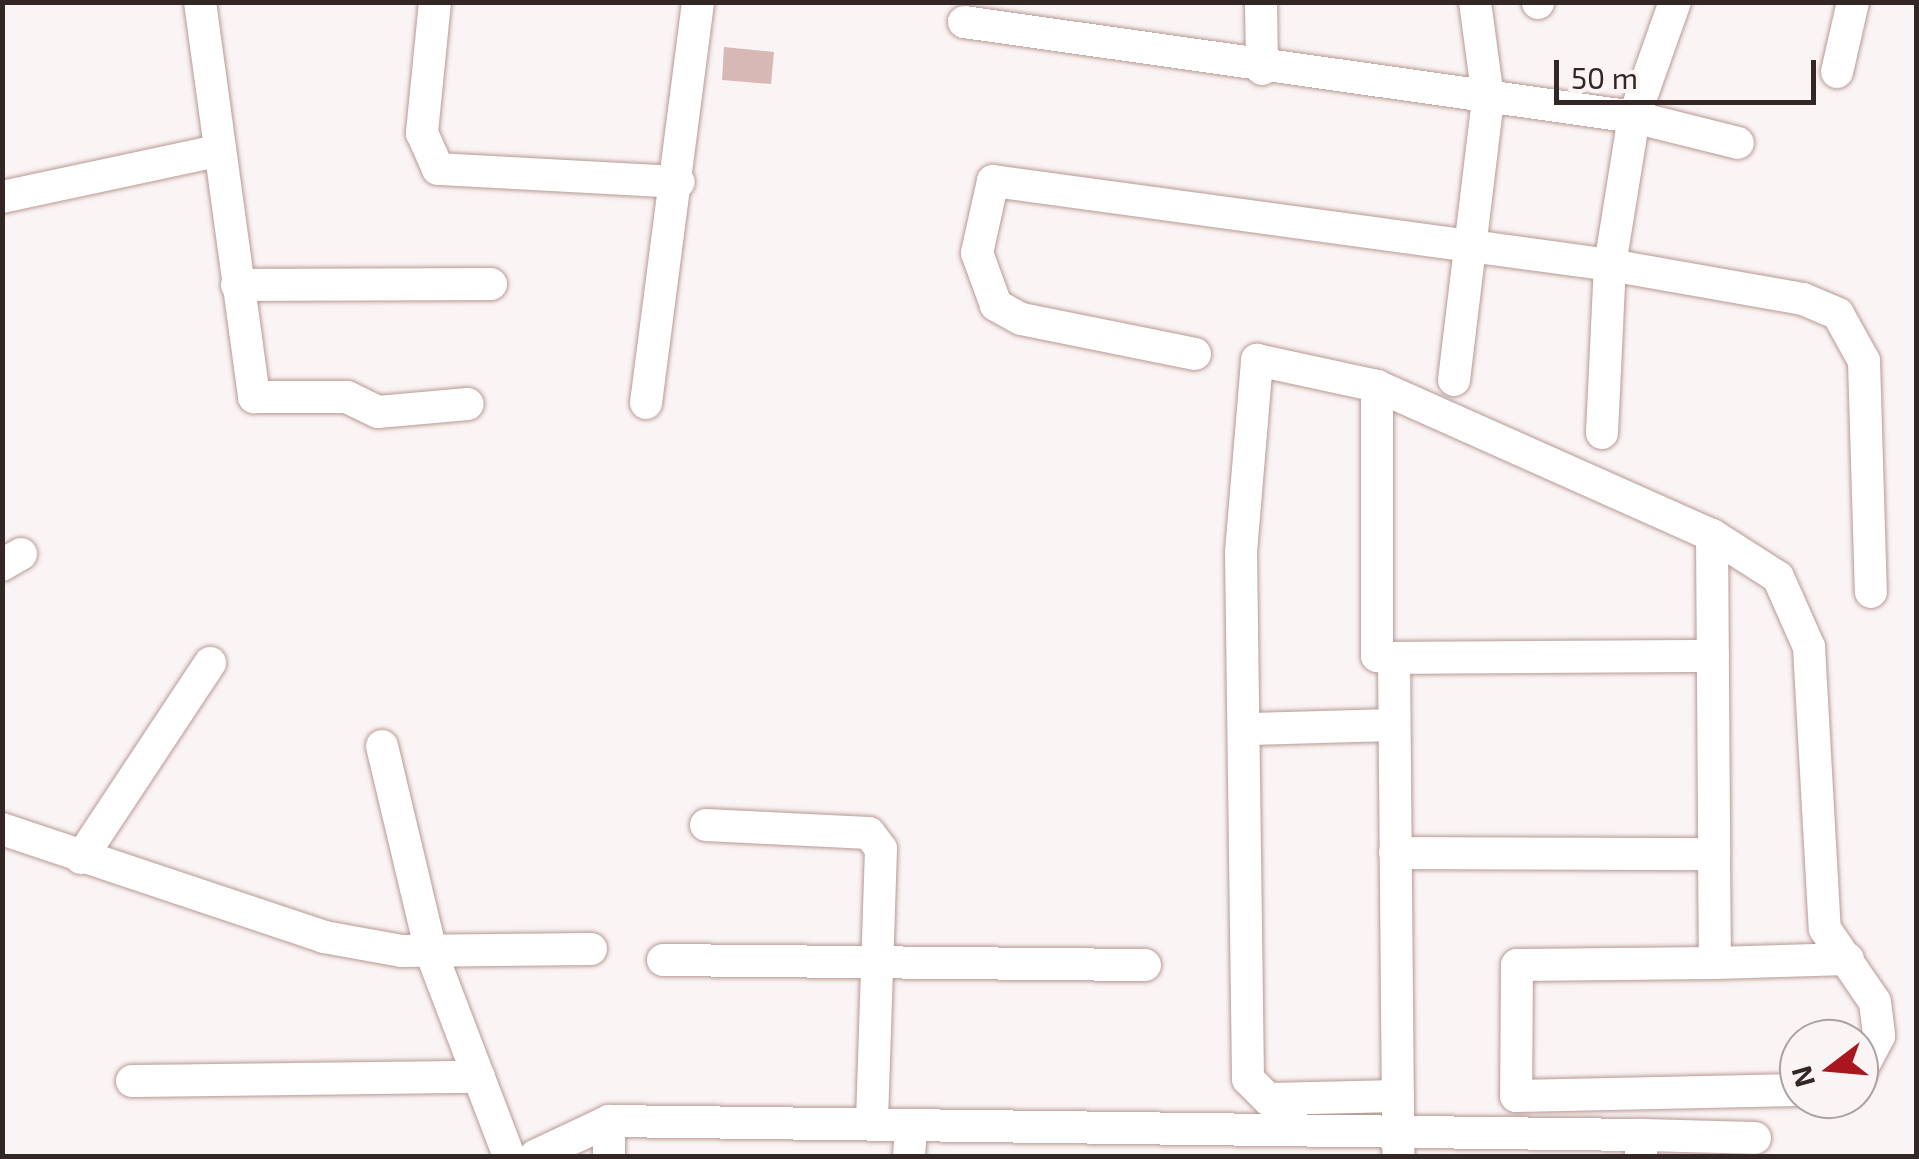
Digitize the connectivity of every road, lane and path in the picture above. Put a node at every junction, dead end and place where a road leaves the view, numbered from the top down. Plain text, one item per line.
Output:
1 (200, 2) edge
2 (435, 2) edge
3 (698, 2) edge
4 (1261, 2) edge
5 (1475, 2) edge
6 (1675, 2) edge
7 (1853, 2) edge
8 (964, 22) dead end
9 (1262, 69) junction
10 (1837, 72) dead end
11 (1488, 98) junction
12 (1634, 116) junction
13 (1738, 143) dead end
14 (216, 152) junction
15 (679, 182) junction
16 (2, 197) edge
17 (1474, 246) junction
18 (1610, 266) junction
19 (490, 284) dead end
20 (237, 285) junction
21 (1195, 354) dead end
22 (1454, 380) dead end
23 (1377, 386) junction
24 (646, 403) dead end
25 (468, 404) dead end
26 (1602, 433) dead end
27 (1712, 535) junction
28 (1871, 592) dead end
29 (1713, 656) junction
30 (1394, 658) junction
31 (210, 663) dead end
32 (1394, 726) junction
33 (1249, 728) junction
34 (382, 746) dead end
35 (706, 825) dead end
36 (2, 830) edge
37 (1395, 853) junction
38 (1714, 854) junction
39 (81, 858) junction
40 (592, 948) dead end
41 (432, 952) junction
42 (1848, 959) junction
43 (663, 960) dead end
44 (1716, 963) junction
45 (878, 964) junction
46 (1145, 965) dead end
47 (1877, 1019) edge
48 (479, 1077) junction
49 (132, 1081) dead end
50 (1779, 1090) edge
51 (1398, 1096) junction
52 (610, 1121) junction
53 (872, 1122) junction
54 (1755, 1138) dead end
55 (910, 1141) edge
56 (1165, 1142) edge
57 (1398, 1143) edge
58 (1641, 1146) edge
59 (510, 1156) edge
60 (535, 1156) edge
61 (609, 1156) edge

1 - 14 street
2 - 15 street
3 - 15 street
4 - 9 street
5 - 11 street
6 - 12 street
7 - 10 street
8 - 9 street
9 - 11 street
11 - 12 street
11 - 17 street
12 - 13 street
12 - 18 street
14 - 16 street
14 - 20 street
15 - 24 street
17 - 18 street
17 - 21 street
17 - 22 street
18 - 26 street
18 - 28 street
19 - 20 street
20 - 25 street
23 - 27 street
23 - 30 street
23 - 33 street
27 - 29 street
27 - 42 street
29 - 30 street
29 - 38 street
30 - 32 street
31 - 39 street
32 - 33 street
32 - 37 street
33 - 51 street
34 - 41 street
35 - 45 street
36 - 39 street
37 - 38 street
37 - 51 street
38 - 44 street
39 - 41 street
40 - 41 street
41 - 48 street
42 - 44 street
42 - 47 street
43 - 45 street
44 - 50 street
45 - 46 street
45 - 53 street
48 - 49 street
48 - 59 street
51 - 57 street
52 - 53 street
52 - 60 street
52 - 61 street
53 - 55 street
54 - 58 street
55 - 56 street
56 - 57 street
57 - 58 street

